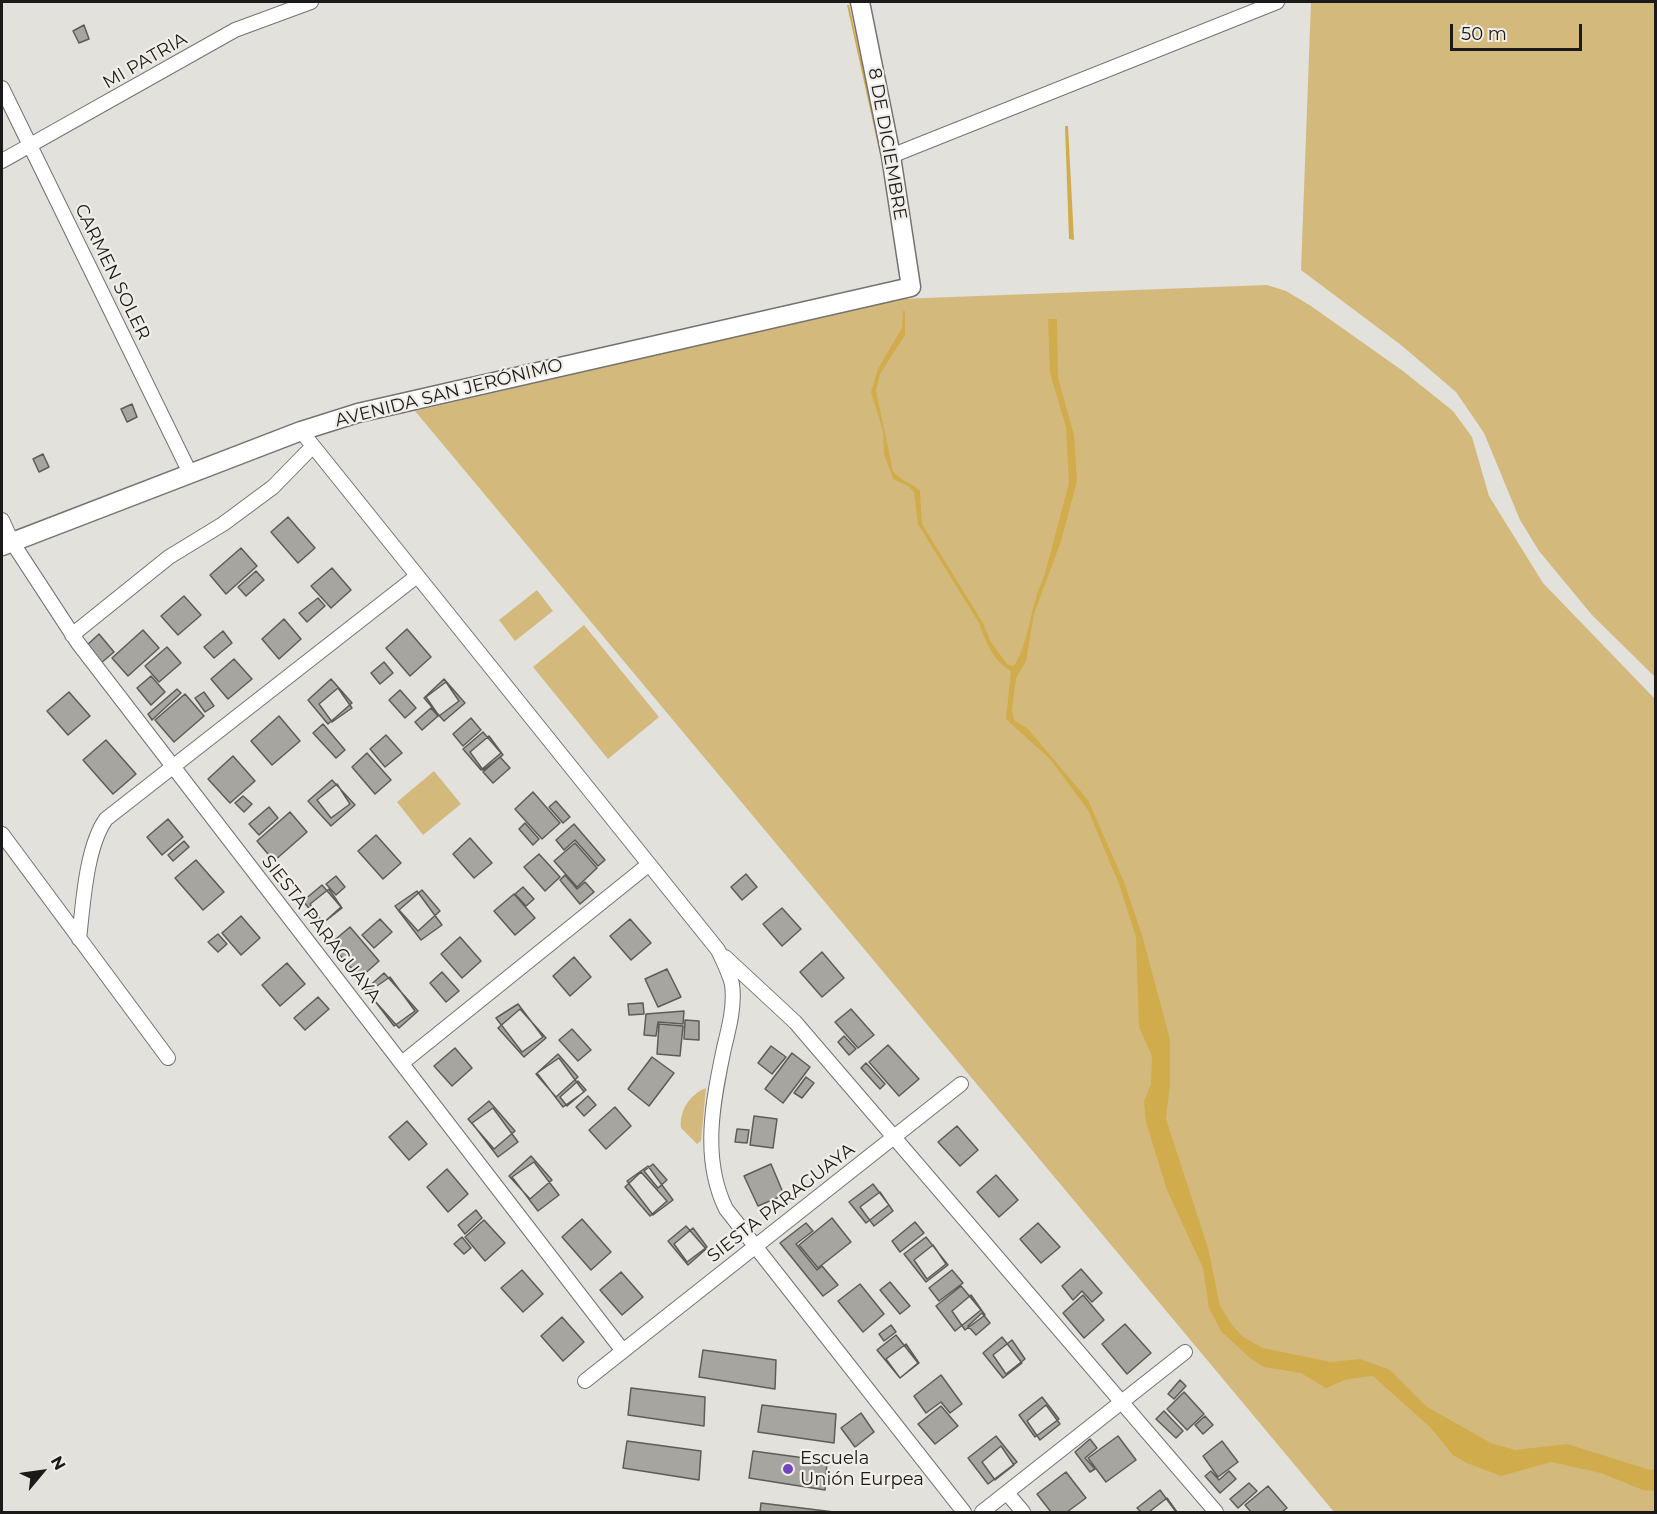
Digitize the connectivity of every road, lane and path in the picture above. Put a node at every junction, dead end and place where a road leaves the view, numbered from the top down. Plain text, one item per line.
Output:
1 (311, 2) edge
2 (860, 2) edge
3 (1277, 2) edge
4 (2, 88) edge
5 (30, 147) junction
6 (891, 156) junction
7 (2, 161) edge
8 (911, 287) joint
9 (301, 431) junction
10 (313, 446) junction
11 (190, 473) junction
12 (2, 520) edge
13 (7, 544) edge
14 (417, 576) junction
15 (72, 635) junction
16 (173, 767) junction
17 (2, 834) edge
18 (648, 865) junction
19 (79, 939) junction
20 (718, 951) junction
21 (168, 1058) dead end
22 (402, 1064) junction
23 (961, 1084) dead end
24 (894, 1137) junction
25 (756, 1246) junction
26 (623, 1351) junction
27 (1185, 1352) dead end
28 (585, 1381) dead end
29 (1121, 1402) junction
30 (1007, 1493) junction
31 (964, 1512) edge
32 (982, 1512) edge
33 (1023, 1512) edge
34 (1215, 1512) edge

1 - 5 street, MI PATRIA
2 - 6 street, 8 DE DICIEMBRE
3 - 6 street
4 - 5 street, CARMEN SOLER
5 - 7 street, MI PATRIA
5 - 11 street, CARMEN SOLER
6 - 8 street, 8 DE DICIEMBRE
8 - 9 street, AVENIDA SAN JERÓNIMO
9 - 10 street
9 - 11 street, AVENIDA SAN JERÓNIMO
10 - 14 street
10 - 15 street
11 - 13 street, AVENIDA SAN JERÓNIMO
12 - 13 street, SIESTA PARAGUAYA
13 - 15 street, SIESTA PARAGUAYA
14 - 16 street
14 - 18 street
15 - 16 street, SIESTA PARAGUAYA
16 - 19 street
16 - 22 street, SIESTA PARAGUAYA
17 - 19 street
18 - 20 street
18 - 22 street
19 - 21 street
20 - 24 street
20 - 25 street
22 - 26 street, SIESTA PARAGUAYA
23 - 24 street, SIESTA PARAGUAYA
24 - 25 street, SIESTA PARAGUAYA
24 - 29 street
25 - 26 street, SIESTA PARAGUAYA
25 - 31 street
26 - 28 street, SIESTA PARAGUAYA
27 - 29 street
29 - 30 street
29 - 34 street
30 - 32 street
30 - 33 street

